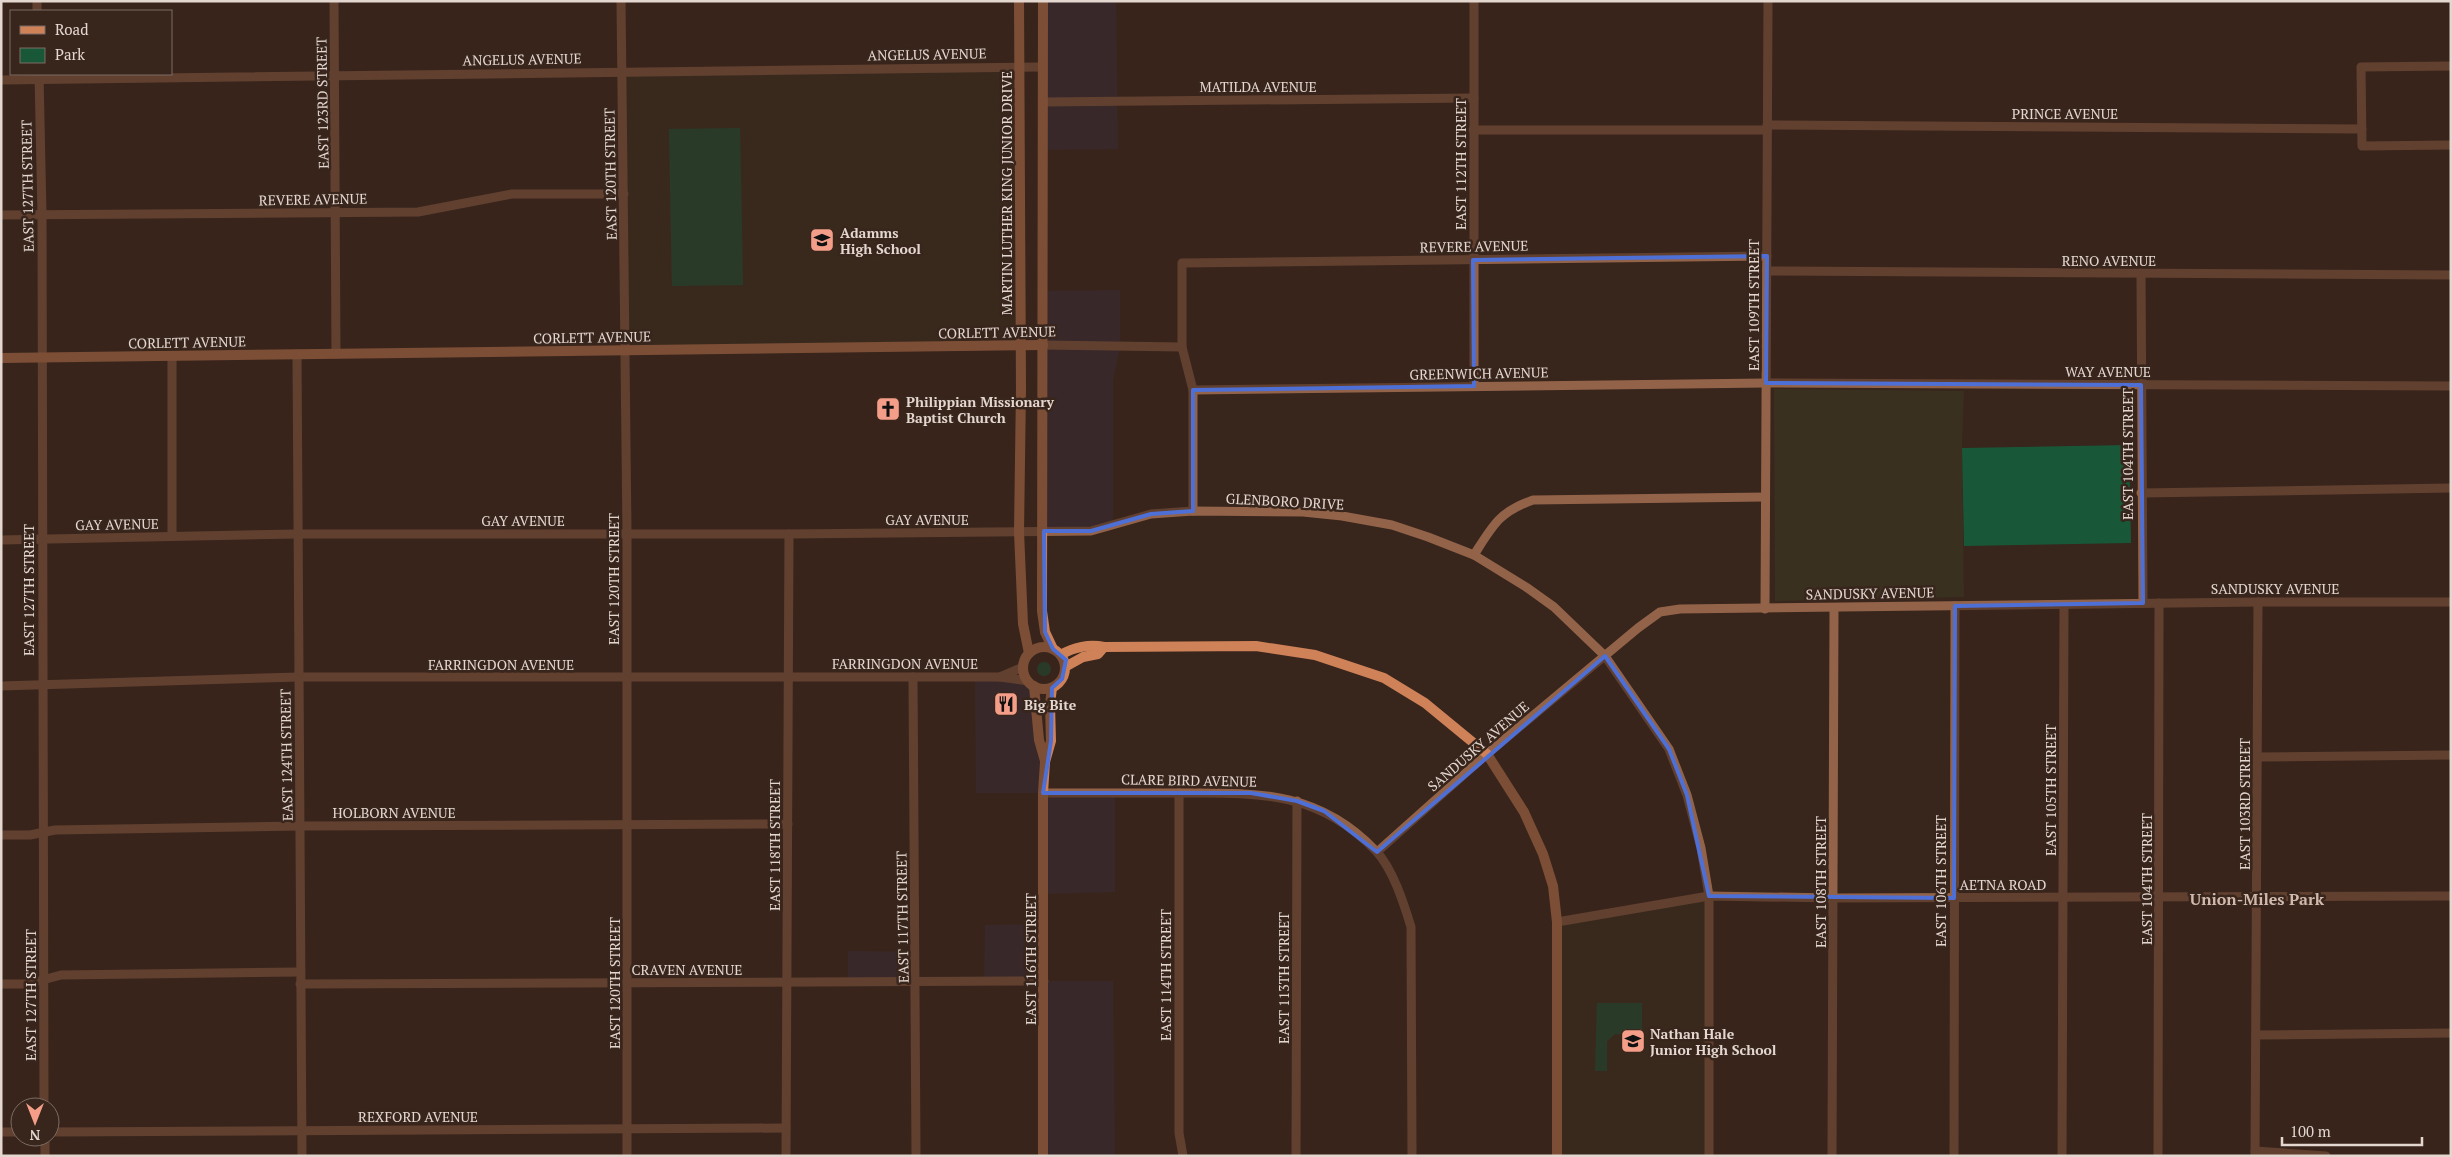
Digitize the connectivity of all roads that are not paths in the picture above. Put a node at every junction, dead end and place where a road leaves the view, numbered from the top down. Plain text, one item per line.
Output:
1 (334, 1) edge
2 (620, 1) edge
3 (1019, 1) edge
4 (1043, 1) edge
5 (1474, 1) edge
6 (1768, 1) edge
7 (2451, 66) edge
8 (1020, 67) junction
9 (1043, 67) junction
10 (622, 71) junction
11 (335, 75) junction
12 (39, 77) edge
13 (1, 80) edge
14 (1474, 98) junction
15 (1043, 102) junction
16 (1767, 128) junction
17 (2362, 129) junction
18 (1474, 130) junction
19 (2451, 145) edge
20 (624, 194) junction
21 (336, 213) junction
22 (1, 215) edge
23 (42, 215) junction
24 (1767, 256) junction
25 (1473, 260) junction
26 (1767, 271) junction
27 (2141, 274) junction
28 (2451, 275) edge
29 (1043, 345) junction
30 (1021, 346) junction
31 (1182, 348) junction
32 (625, 350) junction
33 (298, 354) junction
34 (336, 354) junction
35 (172, 356) junction
36 (1, 358) edge
37 (42, 358) junction
38 (1766, 383) junction
39 (2141, 385) junction
40 (1474, 386) junction
41 (2451, 386) edge
42 (1193, 390) junction
43 (2451, 488) edge
44 (2141, 492) junction
45 (1765, 497) junction
46 (1193, 511) junction
47 (1044, 531) junction
48 (1019, 532) junction
49 (298, 534) junction
50 (627, 534) junction
51 (789, 534) junction
52 (172, 536) junction
53 (42, 539) junction
54 (1, 540) edge
55 (1474, 555) junction
56 (2258, 602) junction
57 (2451, 602) edge
58 (2143, 603) junction
59 (2159, 603) junction
60 (2064, 604) junction
61 (1955, 606) junction
62 (1834, 608) junction
63 (1765, 609) junction
64 (1104, 647) junction
65 (1053, 648) junction
66 (1029, 653) junction
67 (1061, 655) junction
68 (1605, 656) junction
69 (1023, 667) junction
70 (1066, 667) junction
71 (1000, 676) junction
72 (299, 677) junction
73 (627, 677) junction
74 (913, 677) junction
75 (787, 678) junction
76 (1031, 684) junction
77 (1, 686) edge
78 (42, 686) junction
79 (1052, 688) junction
80 (1487, 754) junction
81 (2451, 755) edge
82 (2258, 757) junction
83 (1045, 762) junction
84 (1044, 793) junction
85 (1179, 793) junction
86 (1297, 801) junction
87 (788, 824) junction
88 (627, 825) junction
89 (301, 826) junction
90 (43, 831) junction
91 (1, 835) edge
92 (1377, 852) junction
93 (1709, 896) junction
94 (2451, 896) edge
95 (1834, 898) junction
96 (1954, 898) junction
97 (2064, 898) junction
98 (2160, 898) junction
99 (2258, 898) junction
100 (1557, 922) junction
101 (300, 972) junction
102 (44, 978) junction
103 (1044, 981) junction
104 (627, 982) junction
105 (916, 982) junction
106 (788, 983) junction
107 (1, 984) edge
108 (300, 984) junction
109 (2451, 1033) edge
110 (2256, 1035) junction
111 (44, 1097) edge
112 (627, 1128) junction
113 (786, 1128) junction
114 (302, 1131) junction
115 (60, 1132) edge
116 (2255, 1153) edge
117 (302, 1156) edge
118 (627, 1156) edge
119 (786, 1156) edge
120 (916, 1156) edge
121 (1044, 1156) edge
122 (1183, 1156) edge
123 (1296, 1156) edge
124 (1412, 1156) edge
125 (1557, 1156) edge
126 (1709, 1156) edge
127 (1832, 1156) edge
128 (1954, 1156) edge
129 (2062, 1156) edge
130 (2158, 1156) edge
131 (2326, 1156) edge

1 - 11 street, EAST 123RD STREET
2 - 10 street, EAST 120TH STREET
3 - 8 main road, MARTIN LUTHER KING JUNIOR DRIVE
4 - 9 main road
5 - 14 street, EAST 112TH STREET
6 - 16 street, EAST 109TH STREET
7 - 17 street
8 - 9 street, ANGELUS AVENUE
8 - 10 street, ANGELUS AVENUE
8 - 30 main road, MARTIN LUTHER KING JUNIOR DRIVE
9 - 15 main road
10 - 11 street, ANGELUS AVENUE
10 - 20 street, EAST 120TH STREET
11 - 12 street, ANGELUS AVENUE
11 - 21 street, EAST 123RD STREET
12 - 13 street, ANGELUS AVENUE
12 - 23 street, EAST 127TH STREET
14 - 15 street, MATILDA AVENUE
14 - 18 street, EAST 112TH STREET
15 - 29 main road
16 - 17 street, PRINCE AVENUE
16 - 18 street, PRINCE AVENUE
16 - 24 street, EAST 109TH STREET
17 - 19 street
18 - 25 street, EAST 112TH STREET
20 - 21 street, REVERE AVENUE
20 - 32 street, EAST 120TH STREET
21 - 23 street, REVERE AVENUE
21 - 34 street, EAST 123RD STREET
22 - 23 street, REVERE AVENUE
23 - 37 street, EAST 127TH STREET
24 - 25 street, REVERE AVENUE
24 - 26 street, EAST 109TH STREET
25 - 31 street, REVERE AVENUE
25 - 40 street, EAST 112TH STREET
26 - 27 street, RENO AVENUE
26 - 38 street, EAST 109TH STREET
27 - 28 street, RENO AVENUE
27 - 39 street, EAST 104TH STREET
29 - 30 main road, CORLETT AVENUE
29 - 31 street, CORLETT AVENUE
29 - 47 main road
30 - 32 main road, CORLETT AVENUE
30 - 48 main road, MARTIN LUTHER KING JUNIOR DRIVE
31 - 42 street
32 - 34 main road, CORLETT AVENUE
32 - 50 street, EAST 120TH STREET
33 - 34 main road, CORLETT AVENUE
33 - 35 main road, CORLETT AVENUE
33 - 49 street, EAST 124TH STREET
35 - 37 main road, CORLETT AVENUE
35 - 52 street
36 - 37 main road, CORLETT AVENUE
37 - 53 street, EAST 127TH STREET
38 - 39 street, WAY AVENUE
38 - 40 street, GREENWICH AVENUE
38 - 45 street, EAST 109TH STREET
39 - 41 street, WAY AVENUE
39 - 44 street, EAST 104TH STREET
40 - 42 street, GREENWICH AVENUE
42 - 46 street
43 - 44 street
44 - 58 street, EAST 104TH STREET
45 - 55 street
45 - 63 street, EAST 109TH STREET
46 - 47 street, GLENBORO DRIVE
46 - 55 street, GLENBORO DRIVE
47 - 48 street, GAY AVENUE
47 - 65 main road
48 - 51 street, GAY AVENUE
48 - 66 main road, MARTIN LUTHER KING JUNIOR DRIVE
49 - 50 street, GAY AVENUE
49 - 52 street, GAY AVENUE
49 - 72 street, EAST 124TH STREET
50 - 51 street, GAY AVENUE
50 - 73 street, EAST 120TH STREET
51 - 75 street, EAST 118TH STREET
52 - 53 street, GAY AVENUE
53 - 54 street, GAY AVENUE
53 - 78 street, EAST 127TH STREET
55 - 68 street, GLENBORO DRIVE
56 - 57 street, SANDUSKY AVENUE
56 - 59 street, SANDUSKY AVENUE
56 - 82 street, EAST 103RD STREET
58 - 59 street, SANDUSKY AVENUE
58 - 60 street, SANDUSKY AVENUE
59 - 98 street, EAST 104TH STREET
60 - 61 street, SANDUSKY AVENUE
60 - 97 street, EAST 105TH STREET
61 - 62 street, SANDUSKY AVENUE
61 - 96 street, EAST 106TH STREET
62 - 63 street, SANDUSKY AVENUE
62 - 95 street, EAST 108TH STREET
63 - 68 street, SANDUSKY AVENUE
64 - 67 main road
64 - 70 main road
64 - 80 main road
65 - 66 main road
65 - 67 main road
66 - 69 main road
67 - 70 main road
68 - 80 street, SANDUSKY AVENUE
68 - 93 street, GLENBORO DRIVE
69 - 71 street, FARRINGDON AVENUE
69 - 76 main road
70 - 79 main road
71 - 74 street, FARRINGDON AVENUE
71 - 76 street, FARRINGDON AVENUE
72 - 73 street, FARRINGDON AVENUE
72 - 78 street, FARRINGDON AVENUE
72 - 89 street, EAST 124TH STREET
73 - 75 street, FARRINGDON AVENUE
73 - 88 street, EAST 120TH STREET
74 - 75 street, FARRINGDON AVENUE
74 - 105 street, EAST 117TH STREET
75 - 87 street, EAST 118TH STREET
76 - 79 main road
76 - 83 main road, EAST 116TH STREET
77 - 78 street, FARRINGDON AVENUE
78 - 90 street, EAST 127TH STREET
79 - 83 main road, EAST 116TH STREET
80 - 92 street, SANDUSKY AVENUE
80 - 100 main road
81 - 82 street
82 - 99 street, EAST 103RD STREET
83 - 84 main road, EAST 116TH STREET
84 - 85 street, CLARE BIRD AVENUE
84 - 103 main road, EAST 116TH STREET
85 - 86 street, CLARE BIRD AVENUE
85 - 122 street, EAST 114TH STREET
86 - 92 street, CLARE BIRD AVENUE
86 - 123 street, EAST 113TH STREET
87 - 88 street, HOLBORN AVENUE
87 - 106 street, EAST 118TH STREET
88 - 89 street, HOLBORN AVENUE
88 - 104 street, EAST 120TH STREET
89 - 90 street, HOLBORN AVENUE
89 - 101 street, EAST 124TH STREET
90 - 91 street, HOLBORN AVENUE
90 - 102 street, EAST 127TH STREET
92 - 124 street
93 - 95 street, AETNA ROAD
93 - 100 street, AETNA ROAD
93 - 126 street, GLENBORO DRIVE
94 - 99 street, AETNA ROAD
95 - 96 street, AETNA ROAD
95 - 127 street, EAST 108TH STREET
96 - 97 street, AETNA ROAD
96 - 128 street, EAST 106TH STREET
97 - 98 street, AETNA ROAD
97 - 129 street, EAST 105TH STREET
98 - 99 street, AETNA ROAD
98 - 130 street, EAST 104TH STREET
99 - 110 street, EAST 103RD STREET
100 - 125 main road
101 - 102 street
101 - 108 street, EAST 124TH STREET
102 - 107 street
102 - 111 street, EAST 127TH STREET
103 - 105 street, CRAVEN AVENUE
103 - 121 main road, EAST 116TH STREET
104 - 106 street, CRAVEN AVENUE
104 - 108 street, CRAVEN AVENUE
104 - 112 street, EAST 120TH STREET
105 - 106 street, CRAVEN AVENUE
105 - 120 street, EAST 117TH STREET
106 - 113 street, EAST 118TH STREET
108 - 114 street, EAST 124TH STREET
109 - 110 street
110 - 116 street, EAST 103RD STREET
112 - 113 street, REXFORD AVENUE
112 - 114 street, REXFORD AVENUE
112 - 118 street, EAST 120TH STREET
113 - 119 street, EAST 118TH STREET
114 - 115 street, REXFORD AVENUE
114 - 117 street, EAST 124TH STREET
116 - 131 street

